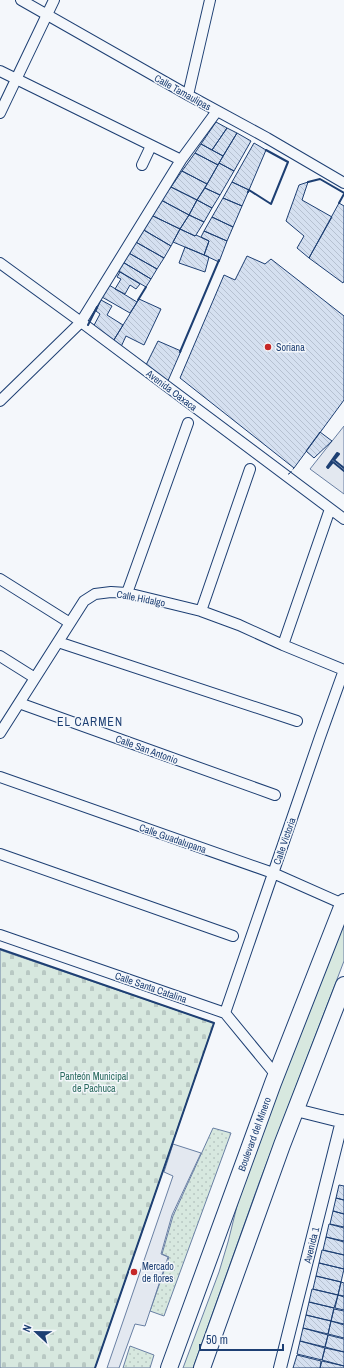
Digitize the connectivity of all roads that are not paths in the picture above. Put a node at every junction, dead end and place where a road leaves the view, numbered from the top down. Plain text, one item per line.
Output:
1 (21, 0) edge
2 (54, 0) edge
3 (210, 0) edge
4 (48, 15) junction
5 (0, 71) edge
6 (17, 79) junction
7 (188, 95) junction
8 (217, 111) junction
9 (0, 113) edge
10 (151, 146) junction
11 (181, 160) junction
12 (142, 165) dead end
13 (344, 183) edge
14 (0, 263) edge
15 (81, 322) junction
16 (0, 400) edge
17 (188, 423) dead end
18 (250, 468) dead end
19 (330, 509) junction
20 (344, 519) edge
21 (0, 579) edge
22 (127, 593) junction
23 (201, 611) junction
24 (70, 623) junction
25 (58, 642) junction
26 (283, 645) junction
27 (0, 656) edge
28 (344, 670) edge
29 (35, 678) junction
30 (19, 703) junction
31 (297, 721) dead end
32 (0, 733) edge
33 (0, 778) edge
34 (275, 795) dead end
35 (0, 854) edge
36 (273, 873) junction
37 (343, 903) edge
38 (0, 935) edge
39 (233, 936) dead end
40 (344, 985) edge
41 (225, 1013) junction
42 (276, 1075) junction
43 (296, 1110) junction
44 (343, 1121) edge
45 (169, 1368) edge
46 (202, 1368) edge
47 (280, 1368) edge

1 - 4 street, Calle Tamaulipas
2 - 4 street
3 - 7 street
4 - 6 street
4 - 7 street, Calle Tamaulipas
5 - 6 street
6 - 9 street
6 - 10 street
7 - 8 street, Calle Tamaulipas
8 - 11 street
8 - 13 street, Calle Tamaulipas
10 - 11 street
10 - 12 street
11 - 15 street
14 - 15 street, Avenida Oaxaca
15 - 16 street
15 - 19 street, Avenida Oaxaca
17 - 22 street
18 - 23 street
19 - 20 street, Avenida Oaxaca
19 - 26 street
21 - 24 street
22 - 23 street, Calle Hidalgo
22 - 24 street, Calle Hidalgo
23 - 26 street, Calle Hidalgo
24 - 25 street, Calle Hidalgo
25 - 29 street, Calle Hidalgo
25 - 31 street
26 - 28 street, Calle Hidalgo
27 - 29 street
28 - 36 street, Calle Victoria
29 - 30 street, Calle Hidalgo
30 - 32 street, Calle Hidalgo
30 - 34 street, Calle San Antonio
33 - 36 street, Calle Guadalupana
35 - 39 street
36 - 37 street, Calle Guadalupana
36 - 41 street, Calle Victoria
37 - 42 main road, Boulevard del Minero
38 - 41 street, Calle Santa Catalina
40 - 43 main road
41 - 42 street
42 - 45 main road, Boulevard del Minero
43 - 44 street
43 - 46 main road
44 - 47 street, Avenida 1

